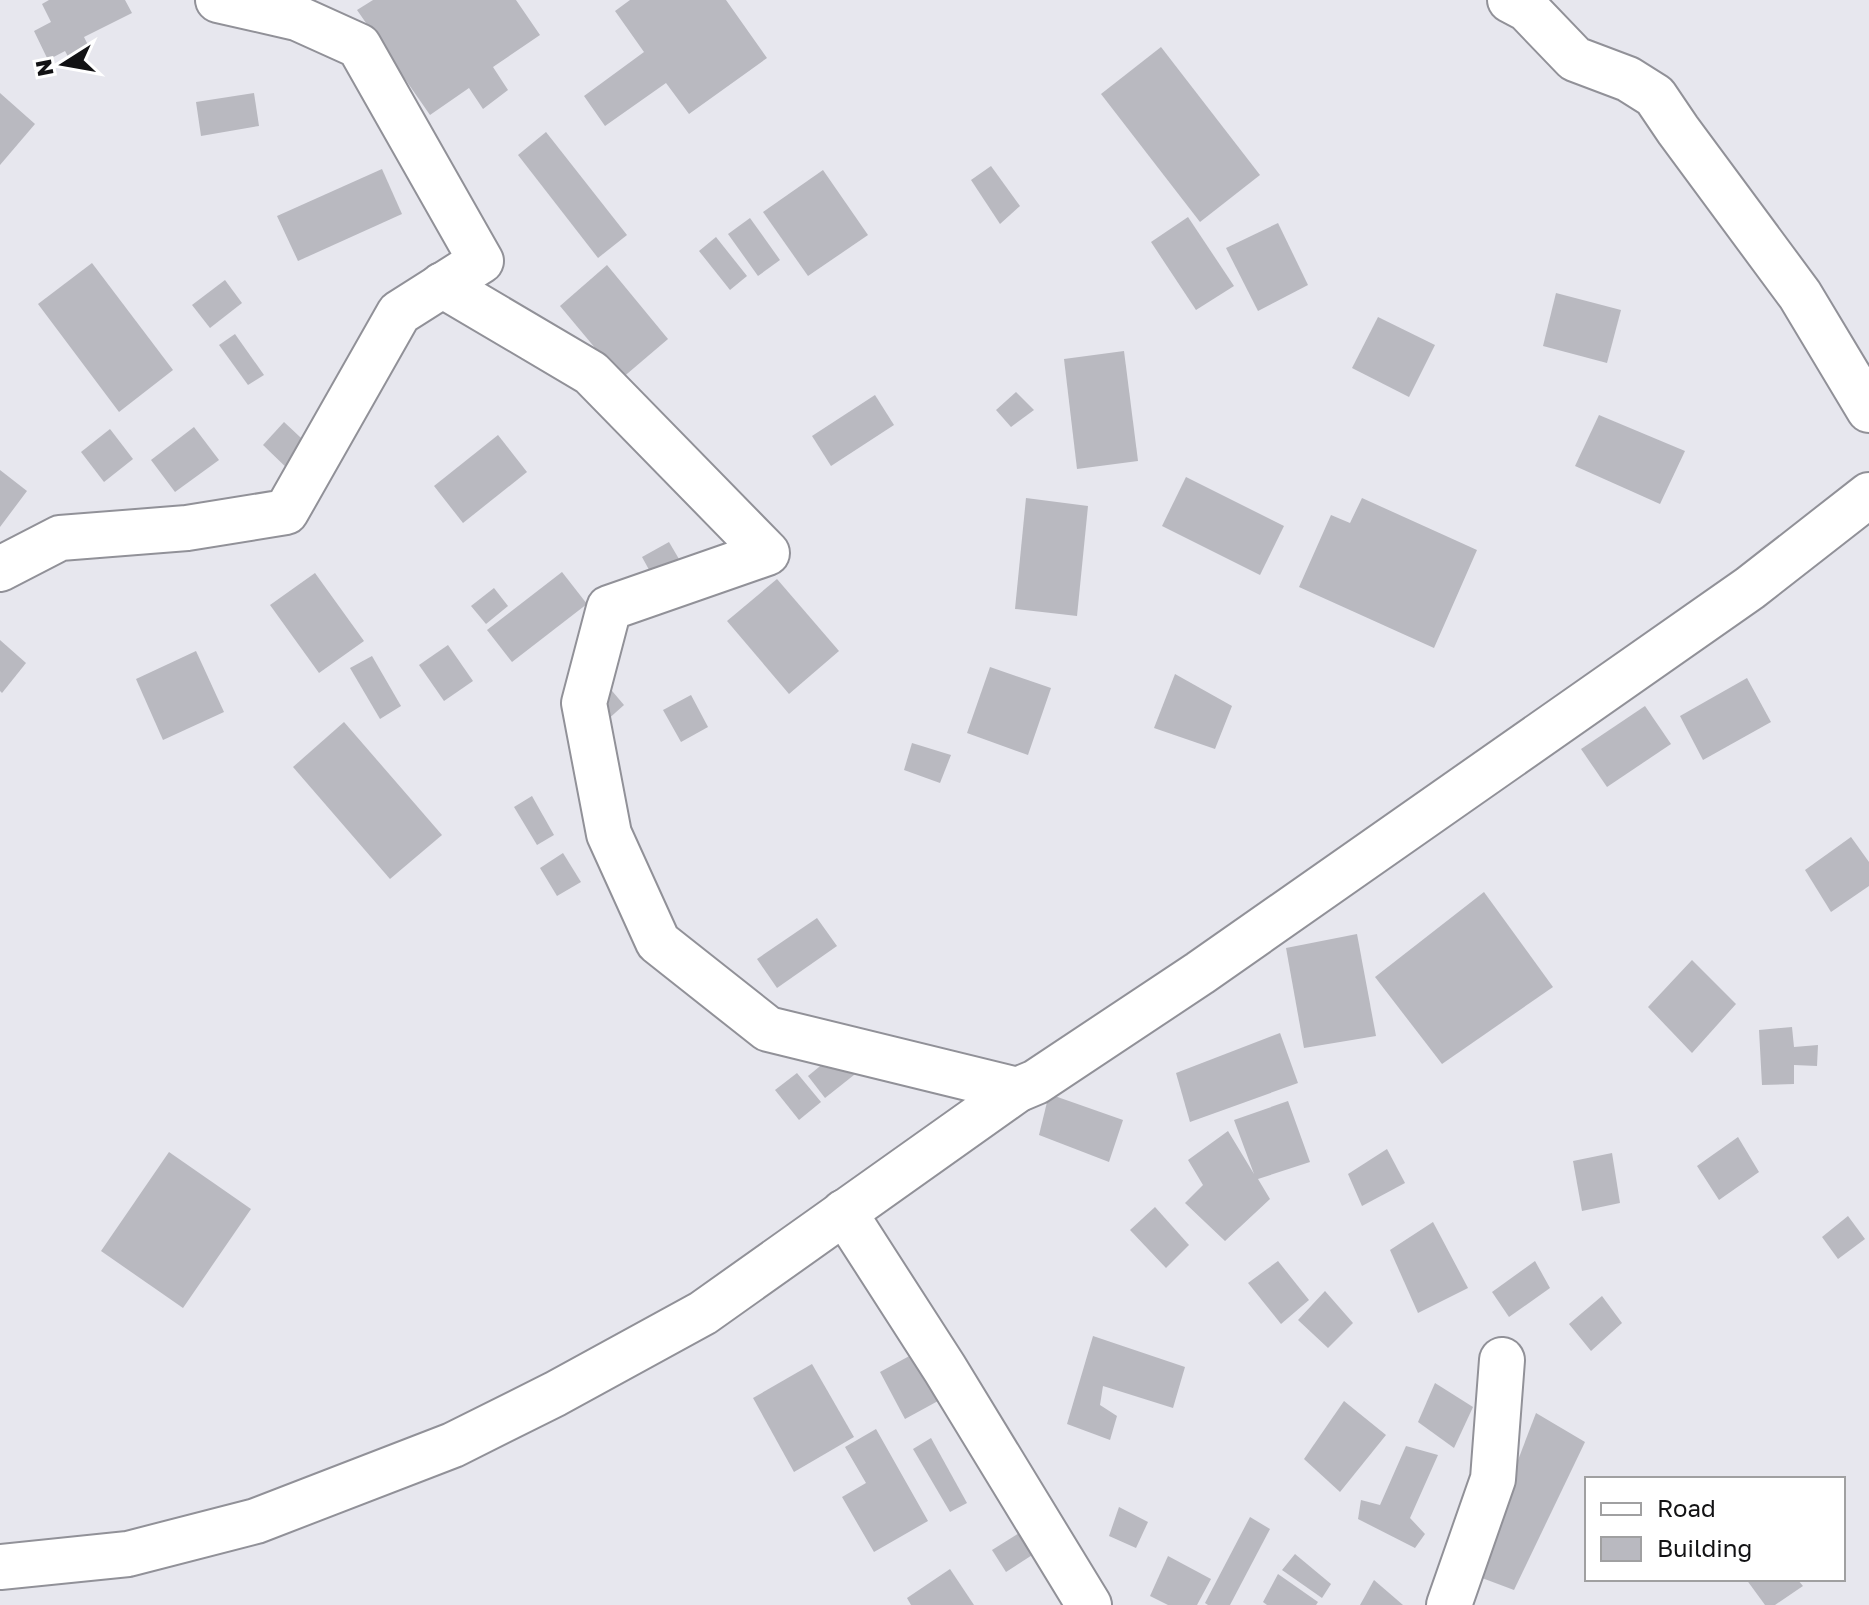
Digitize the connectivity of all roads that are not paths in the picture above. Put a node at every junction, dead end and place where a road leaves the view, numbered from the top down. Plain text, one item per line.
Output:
1 (218, 0) edge
2 (1510, 0) edge
3 (442, 285) junction
4 (1869, 410) edge
5 (1869, 495) edge
6 (0, 569) edge
7 (1017, 1090) junction
8 (844, 1212) junction
9 (1502, 1360) dead end
10 (0, 1567) edge
11 (1089, 1605) edge
12 (1449, 1605) edge

1 - 3 street
2 - 4 street
3 - 6 street
3 - 7 street
5 - 7 street
7 - 8 street
8 - 10 street
8 - 11 street
9 - 12 street

